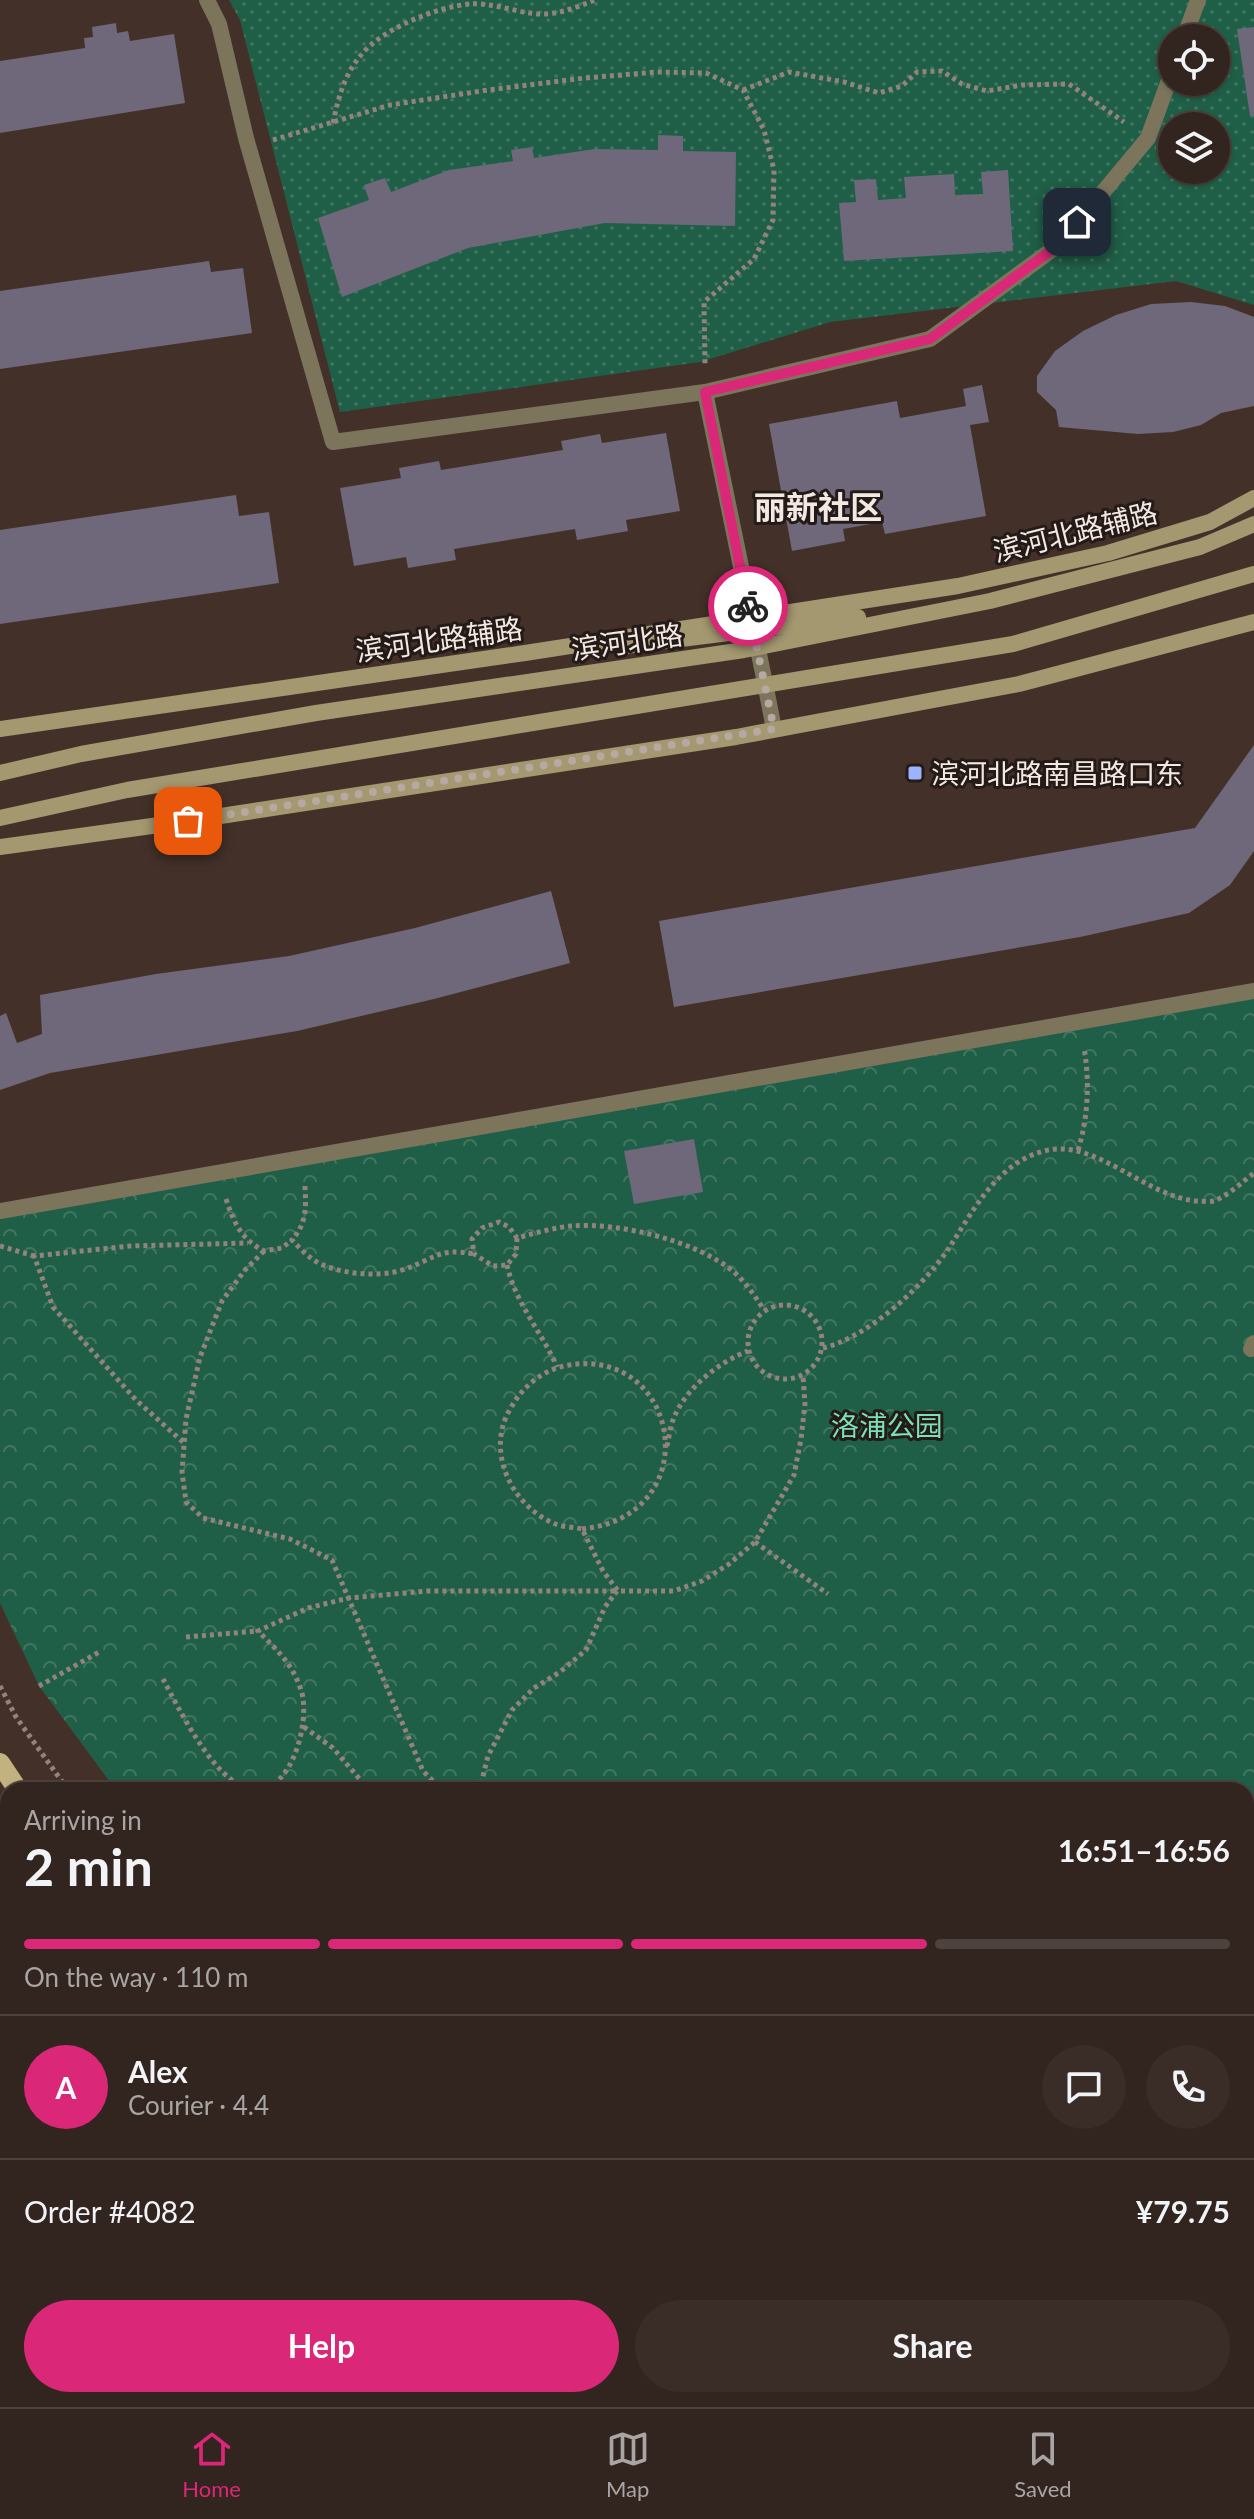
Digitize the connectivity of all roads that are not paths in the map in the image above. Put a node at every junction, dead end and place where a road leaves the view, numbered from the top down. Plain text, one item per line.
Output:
1 (207, 0) edge
2 (1198, 0) edge
3 (1189, 24) edge
4 (1163, 96) edge
5 (705, 392) junction
6 (1254, 498) edge
7 (1254, 524) edge
8 (1254, 574) edge
9 (990, 601) junction
10 (751, 619) junction
11 (1254, 622) edge
12 (0, 729) edge
13 (774, 729) junction
14 (0, 738) edge
15 (0, 773) edge
16 (0, 818) edge
17 (0, 847) edge
18 (1254, 991) edge
19 (0, 1211) edge
20 (0, 1763) edge
21 (13, 1782) edge

1 - 5 street
2 - 3 street
4 - 5 street
5 - 10 street
6 - 10 main road, 滨河北路辅路
7 - 9 main road, 滨河北路, bridge
8 - 16 main road, bridge
9 - 14 main road, bridge
9 - 15 main road, 滨河北路, bridge
10 - 12 main road, 滨河北路辅路
10 - 13 street
11 - 13 main road
13 - 17 main road
18 - 19 street
20 - 21 main road

